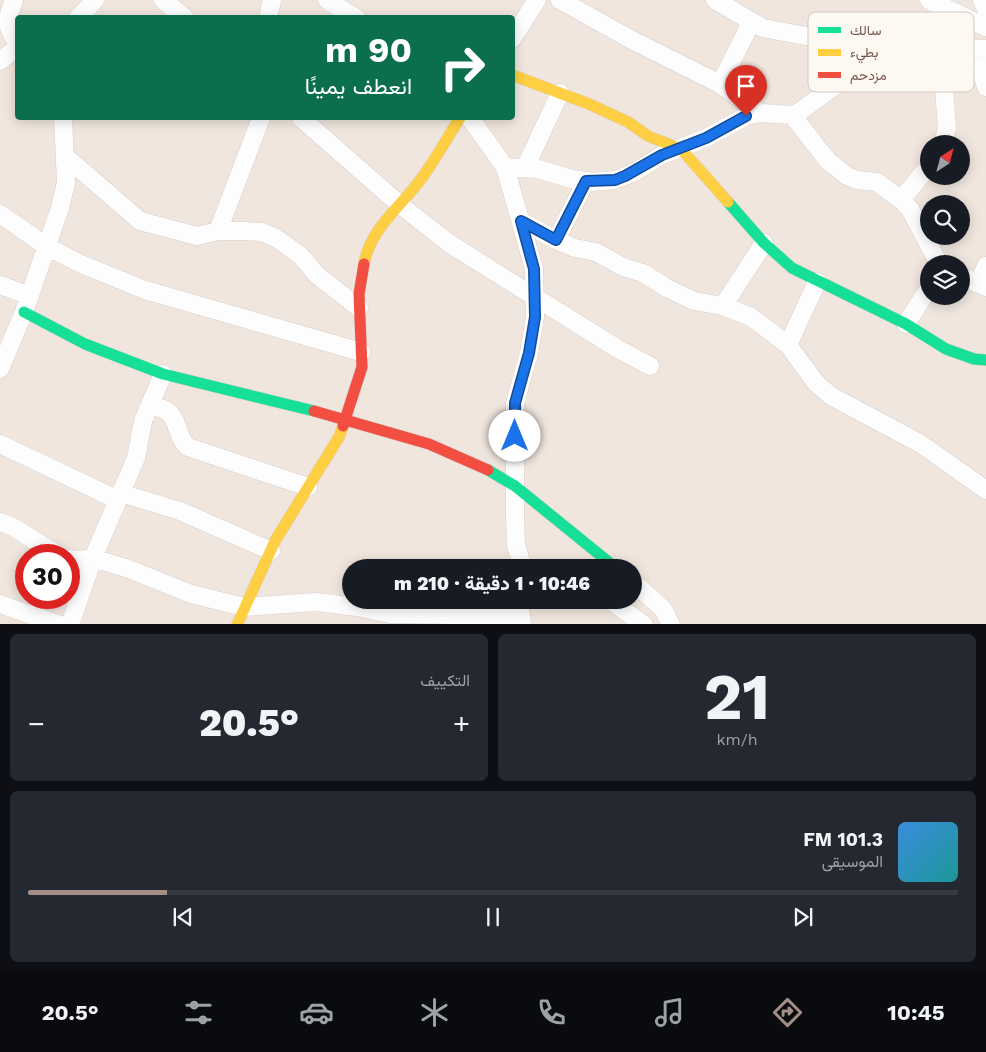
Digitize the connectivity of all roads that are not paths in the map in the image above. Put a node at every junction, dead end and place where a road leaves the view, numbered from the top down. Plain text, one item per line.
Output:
1 (14, 0) edge
2 (95, 0) edge
3 (163, 0) edge
4 (272, 0) edge
5 (537, 0) edge
6 (560, 0) edge
7 (716, 0) edge
8 (929, 0) edge
9 (982, 0) edge
10 (331, 1) edge
11 (986, 9) edge
12 (953, 12) edge
13 (81, 15) edge
14 (181, 15) edge
15 (269, 15) edge
16 (352, 15) edge
17 (974, 22) edge
18 (751, 23) junction
19 (986, 28) edge
20 (515, 34) edge
21 (808, 36) edge
22 (15, 40) edge
23 (15, 48) edge
24 (981, 49) edge
25 (0, 61) edge
26 (515, 76) edge
27 (720, 84) junction
28 (986, 87) edge
29 (827, 92) edge
30 (944, 92) edge
31 (560, 93) junction
32 (760, 113) junction
33 (792, 115) junction
34 (63, 120) edge
35 (260, 120) edge
36 (307, 120) edge
37 (459, 120) edge
38 (471, 120) edge
39 (945, 135) edge
40 (681, 149) junction
41 (66, 157) junction
42 (505, 167) junction
43 (525, 168) junction
44 (920, 177) edge
45 (586, 181) junction
46 (901, 200) junction
47 (399, 204) junction
48 (0, 214) edge
49 (521, 221) junction
50 (218, 231) junction
51 (556, 240) junction
52 (764, 243) junction
53 (46, 246) junction
54 (934, 255) edge
55 (986, 266) edge
56 (970, 280) edge
57 (816, 282) junction
58 (0, 285) edge
59 (983, 285) edge
60 (535, 297) junction
61 (920, 302) edge
62 (27, 304) junction
63 (723, 306) junction
64 (359, 308) junction
65 (906, 324) junction
66 (788, 345) junction
67 (361, 352) junction
68 (986, 360) edge
69 (650, 366) dead end
70 (0, 367) edge
71 (163, 374) junction
72 (151, 406) junction
73 (345, 421) junction
74 (0, 444) edge
75 (515, 486) junction
76 (308, 487) junction
77 (986, 490) edge
78 (119, 496) junction
79 (0, 522) edge
80 (40, 544) edge
81 (271, 551) junction
82 (93, 558) junction
83 (520, 559) edge
84 (605, 559) edge
85 (80, 560) edge
86 (642, 590) edge
87 (0, 604) edge
88 (244, 607) junction
89 (623, 609) edge
90 (522, 614) edge
91 (390, 619) edge
92 (60, 624) edge
93 (70, 624) edge
94 (237, 624) edge
95 (644, 624) edge
96 (671, 624) edge

1 - 22 street
2 - 13 street
3 - 14 street
4 - 15 street
5 - 20 street
6 - 27 street
7 - 18 street
8 - 12 street
9 - 11 street
10 - 16 street
17 - 19 street
18 - 21 street
18 - 27 street
23 - 25 street
24 - 28 street
26 - 31 street
27 - 32 street
29 - 33 street
30 - 39 street
31 - 40 street
31 - 43 street
32 - 33 street
32 - 40 street
33 - 46 street
34 - 41 street
35 - 50 street
36 - 47 street
37 - 47 street
38 - 42 street
40 - 45 street
40 - 52 street
41 - 50 street
41 - 53 street
42 - 43 street
42 - 49 street
43 - 45 street
44 - 46 street
45 - 51 street
46 - 54 street
47 - 60 street
47 - 64 street
48 - 53 street
49 - 51 street
49 - 60 street
50 - 64 street
51 - 63 street
52 - 57 street
52 - 63 street
53 - 62 street
53 - 67 street
55 - 59 street
56 - 59 street
57 - 65 street
57 - 66 street
58 - 62 street
60 - 69 street
60 - 75 street
61 - 65 street
62 - 70 street
62 - 71 street
63 - 66 street
64 - 67 street
65 - 68 street
66 - 77 street
67 - 73 street
71 - 72 street
71 - 73 street
72 - 76 street
72 - 78 street
73 - 75 street
73 - 76 street
74 - 78 street
75 - 83 street
75 - 84 street
76 - 81 street
78 - 81 street
78 - 82 street
79 - 80 street
81 - 88 street
82 - 85 street
82 - 88 street
82 - 93 street
86 - 96 street
87 - 92 street
88 - 91 street
88 - 94 street
89 - 95 street
90 - 91 street

